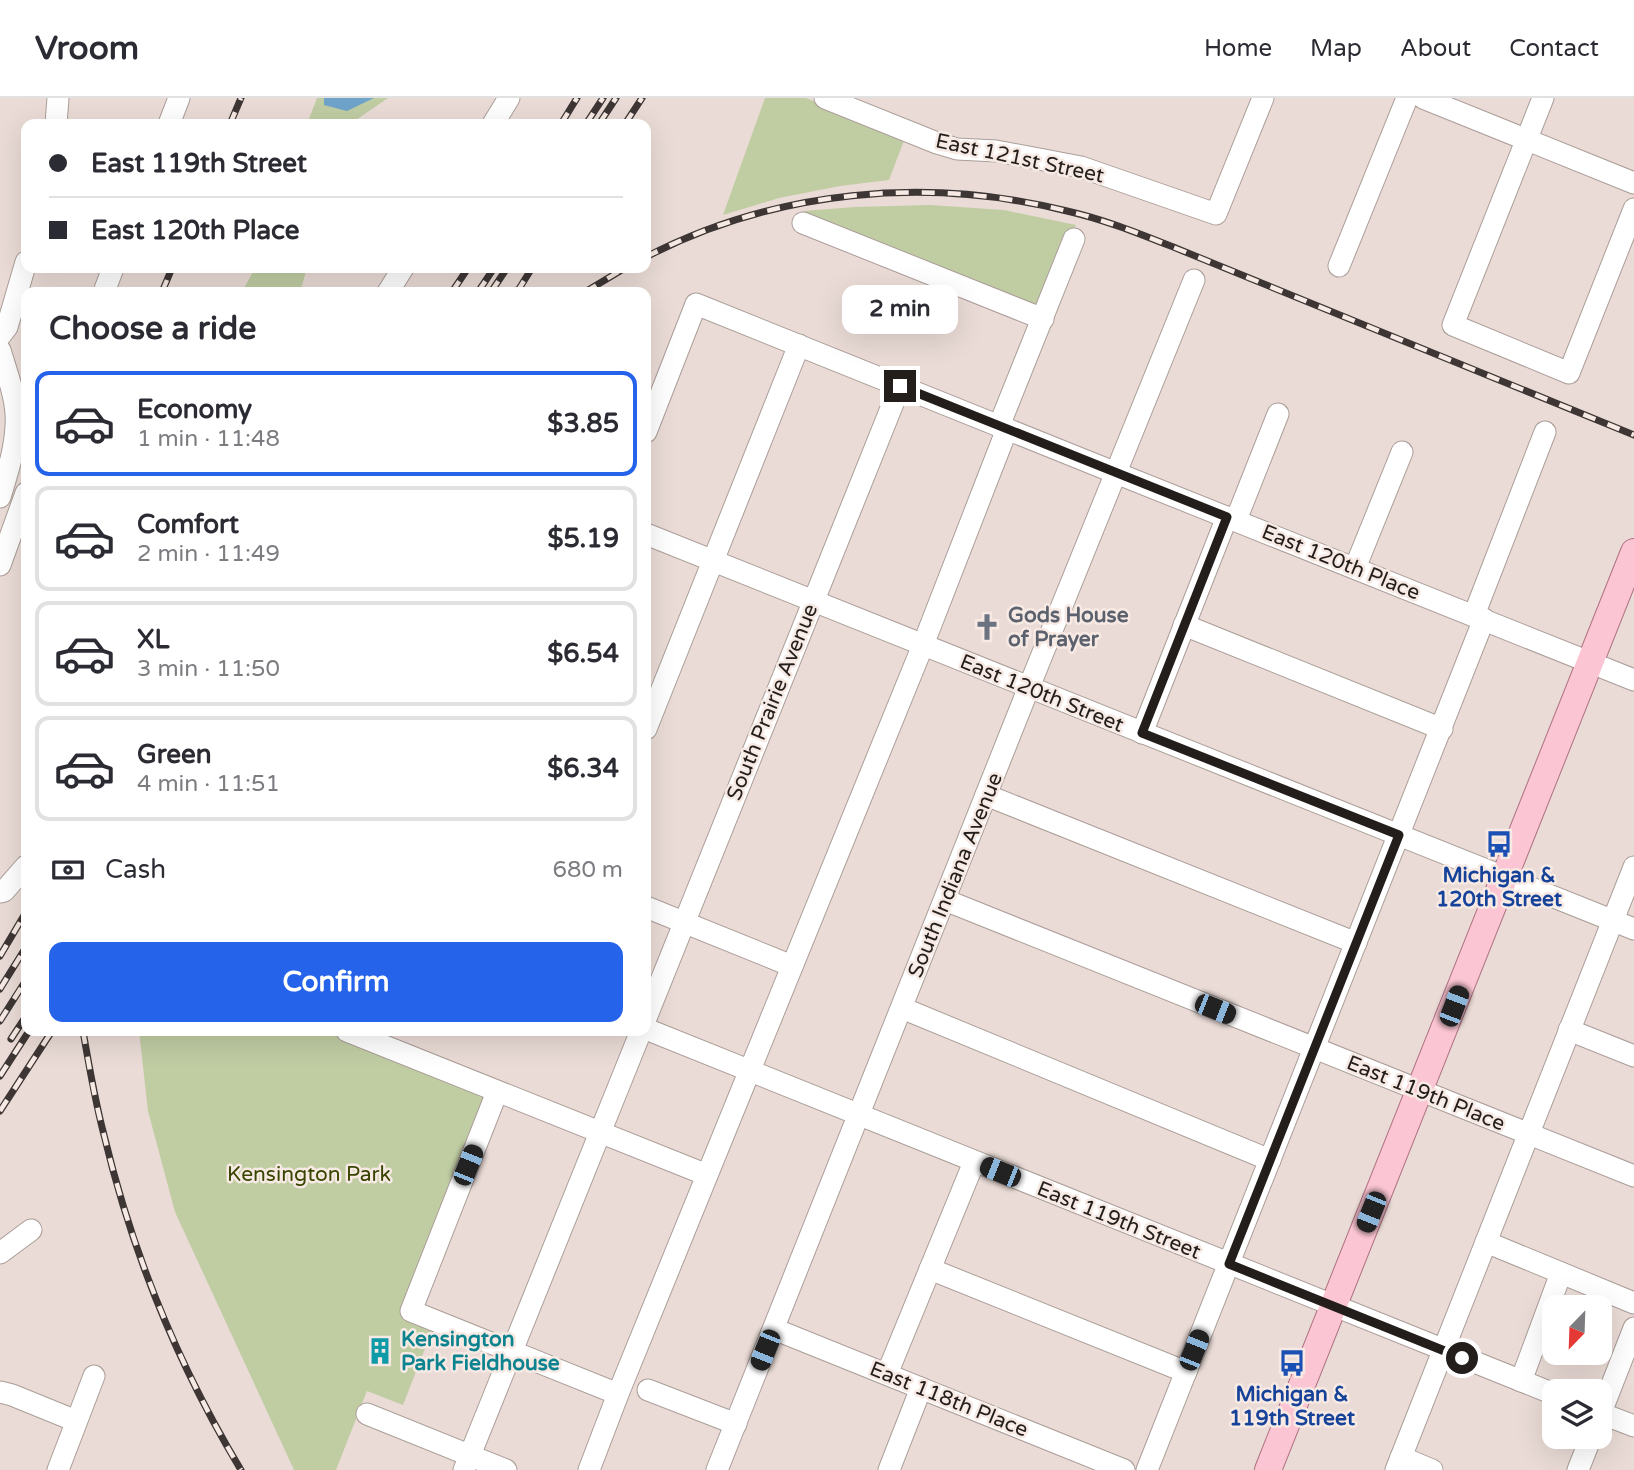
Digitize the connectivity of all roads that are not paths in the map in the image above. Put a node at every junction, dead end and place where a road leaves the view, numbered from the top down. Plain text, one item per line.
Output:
1 (58, 98) edge
2 (179, 98) edge
3 (509, 98) edge
4 (825, 98) edge
5 (1263, 98) edge
6 (1407, 98) edge
7 (1423, 98) edge
8 (1544, 98) edge
9 (56, 119) edge
10 (171, 119) edge
11 (496, 119) edge
12 (1527, 140) junction
13 (1634, 183) edge
14 (1634, 209) edge
15 (803, 223) dead end
16 (1074, 239) dead end
17 (1339, 266) dead end
18 (23, 273) edge
19 (1194, 280) dead end
20 (1043, 319) junction
21 (0, 336) edge
22 (799, 345) junction
23 (0, 350) edge
24 (900, 386) junction
25 (1278, 414) dead end
26 (651, 419) edge
27 (1003, 428) junction
28 (1545, 432) dead end
29 (1402, 453) dead end
30 (1116, 473) junction
31 (0, 496) edge
32 (21, 507) edge
33 (1231, 519) junction
34 (651, 536) edge
35 (1634, 552) edge
36 (713, 561) junction
37 (0, 565) edge
38 (1355, 568) junction
39 (813, 601) junction
40 (1479, 617) junction
41 (1184, 625) junction
42 (923, 645) junction
43 (1590, 662) junction
44 (1634, 680) edge
45 (1028, 687) junction
46 (651, 716) edge
47 (1442, 729) junction
48 (1142, 733) junction
49 (986, 796) junction
50 (1399, 835) junction
51 (1634, 867) edge
52 (21, 872) edge
53 (1505, 877) junction
54 (0, 892) edge
55 (945, 900) junction
56 (651, 909) edge
57 (1613, 920) junction
58 (684, 923) junction
59 (1634, 929) edge
60 (1356, 943) junction
61 (792, 966) junction
62 (651, 1006) edge
63 (902, 1008) junction
64 (1569, 1030) junction
65 (651, 1031) edge
66 (359, 1036) edge
67 (639, 1036) edge
68 (1314, 1049) junction
69 (1634, 1056) edge
70 (749, 1071) junction
71 (1420, 1091) junction
72 (497, 1092) junction
73 (859, 1115) junction
74 (600, 1132) junction
75 (1528, 1134) junction
76 (1270, 1160) junction
77 (975, 1162) junction
78 (707, 1175) junction
79 (1634, 1176) edge
80 (31, 1230) dead end
81 (1486, 1242) junction
82 (0, 1253) edge
83 (1229, 1264) junction
84 (930, 1269) junction
85 (1561, 1273) junction
86 (1634, 1303) edge
87 (1334, 1306) junction
88 (1634, 1328) edge
89 (774, 1329) junction
90 (1443, 1350) junction
91 (512, 1352) junction
92 (1186, 1372) junction
93 (887, 1374) junction
94 (94, 1376) dead end
95 (1521, 1381) junction
96 (1612, 1384) edge
97 (921, 1388) junction
98 (1542, 1389) edge
99 (648, 1390) dead end
100 (0, 1392) edge
101 (618, 1394) junction
102 (367, 1414) dead end
103 (1612, 1418) edge
104 (76, 1421) junction
105 (736, 1424) junction
106 (1634, 1426) edge
107 (1586, 1449) edge
108 (467, 1463) edge
109 (1398, 1463) edge
110 (58, 1470) edge
111 (506, 1470) edge
112 (589, 1470) edge
113 (717, 1470) edge
114 (889, 1470) edge
115 (1124, 1470) edge
116 (1147, 1470) edge
117 (1268, 1470) edge
118 (1432, 1470) edge
119 (1578, 1470) edge

1 - 9 street
2 - 10 street
3 - 11 street
4 - 5 street, East 121st Street
6 - 17 street
7 - 12 street
8 - 12 street
12 - 13 street
12 - 14 street
15 - 20 street
16 - 20 street
18 - 21 street
19 - 30 street, South Indiana Avenue
20 - 27 street
22 - 24 street, East 120th Place
22 - 26 street, East 120th Place
22 - 36 street
23 - 31 street
24 - 27 street, East 120th Place
24 - 39 street, South Prairie Avenue
25 - 33 street
27 - 30 street, East 120th Place
27 - 42 street
28 - 40 street
29 - 38 street
30 - 33 street, East 120th Place
30 - 45 street, South Indiana Avenue
32 - 37 street
33 - 38 street, East 120th Place
33 - 41 street
34 - 36 street, East 120th Street
35 - 43 main road
36 - 39 street, East 120th Street
36 - 46 street
38 - 40 street, East 120th Place
39 - 42 street, East 120th Street
39 - 58 street, South Prairie Avenue
40 - 43 street, East 120th Place
40 - 47 street
41 - 47 street
41 - 48 street
42 - 45 street, East 120th Street
42 - 61 street
43 - 44 street, East 120th Place
43 - 53 main road
45 - 48 street, East 120th Street
45 - 49 street, South Indiana Avenue
47 - 50 street
48 - 50 street, East 120th Street
49 - 55 street, South Indiana Avenue
49 - 60 street
50 - 53 street, East 120th Street
50 - 60 street
51 - 57 street
52 - 54 street
53 - 57 street, East 120th Street
53 - 71 main road
55 - 63 street, South Indiana Avenue
55 - 68 street, East 119th Place
56 - 58 street
57 - 59 street, East 120th Street
57 - 64 street
58 - 61 street
58 - 62 street, South Prairie Avenue
60 - 68 street
61 - 70 street
63 - 73 street, South Indiana Avenue
63 - 76 street
64 - 69 street
64 - 75 street
65 - 70 street, East 119th Street
66 - 72 street
67 - 74 street
68 - 71 street, East 119th Place
68 - 76 street
70 - 73 street, East 119th Street
70 - 78 street
71 - 75 street, East 119th Place
71 - 87 main road
72 - 74 street
72 - 91 street
73 - 77 street, East 119th Street
73 - 89 street, South Indiana Avenue
74 - 78 street
74 - 91 street
75 - 79 street, East 119th Place
75 - 81 street
76 - 83 street
77 - 83 street, East 119th Street
77 - 84 street
78 - 101 street
80 - 82 street
81 - 85 street
81 - 90 street
83 - 87 street, East 119th Street
83 - 92 street
84 - 92 street
84 - 93 street
85 - 86 street
85 - 95 street
87 - 90 street, East 119th Street
87 - 117 main road
88 - 96 street
89 - 93 street, East 118th Place
89 - 105 street, South Indiana Avenue
90 - 95 street, East 119th Street
90 - 109 street
91 - 101 street
91 - 108 street
92 - 116 street
93 - 97 street, East 118th Place
94 - 104 street
95 - 98 street, East 119th Street
97 - 114 street
97 - 115 street, East 118th Place
99 - 105 street
100 - 104 street
101 - 112 street
102 - 108 street
103 - 106 street
104 - 110 street
105 - 113 street, South Indiana Avenue
107 - 119 street
108 - 111 street
109 - 118 street

